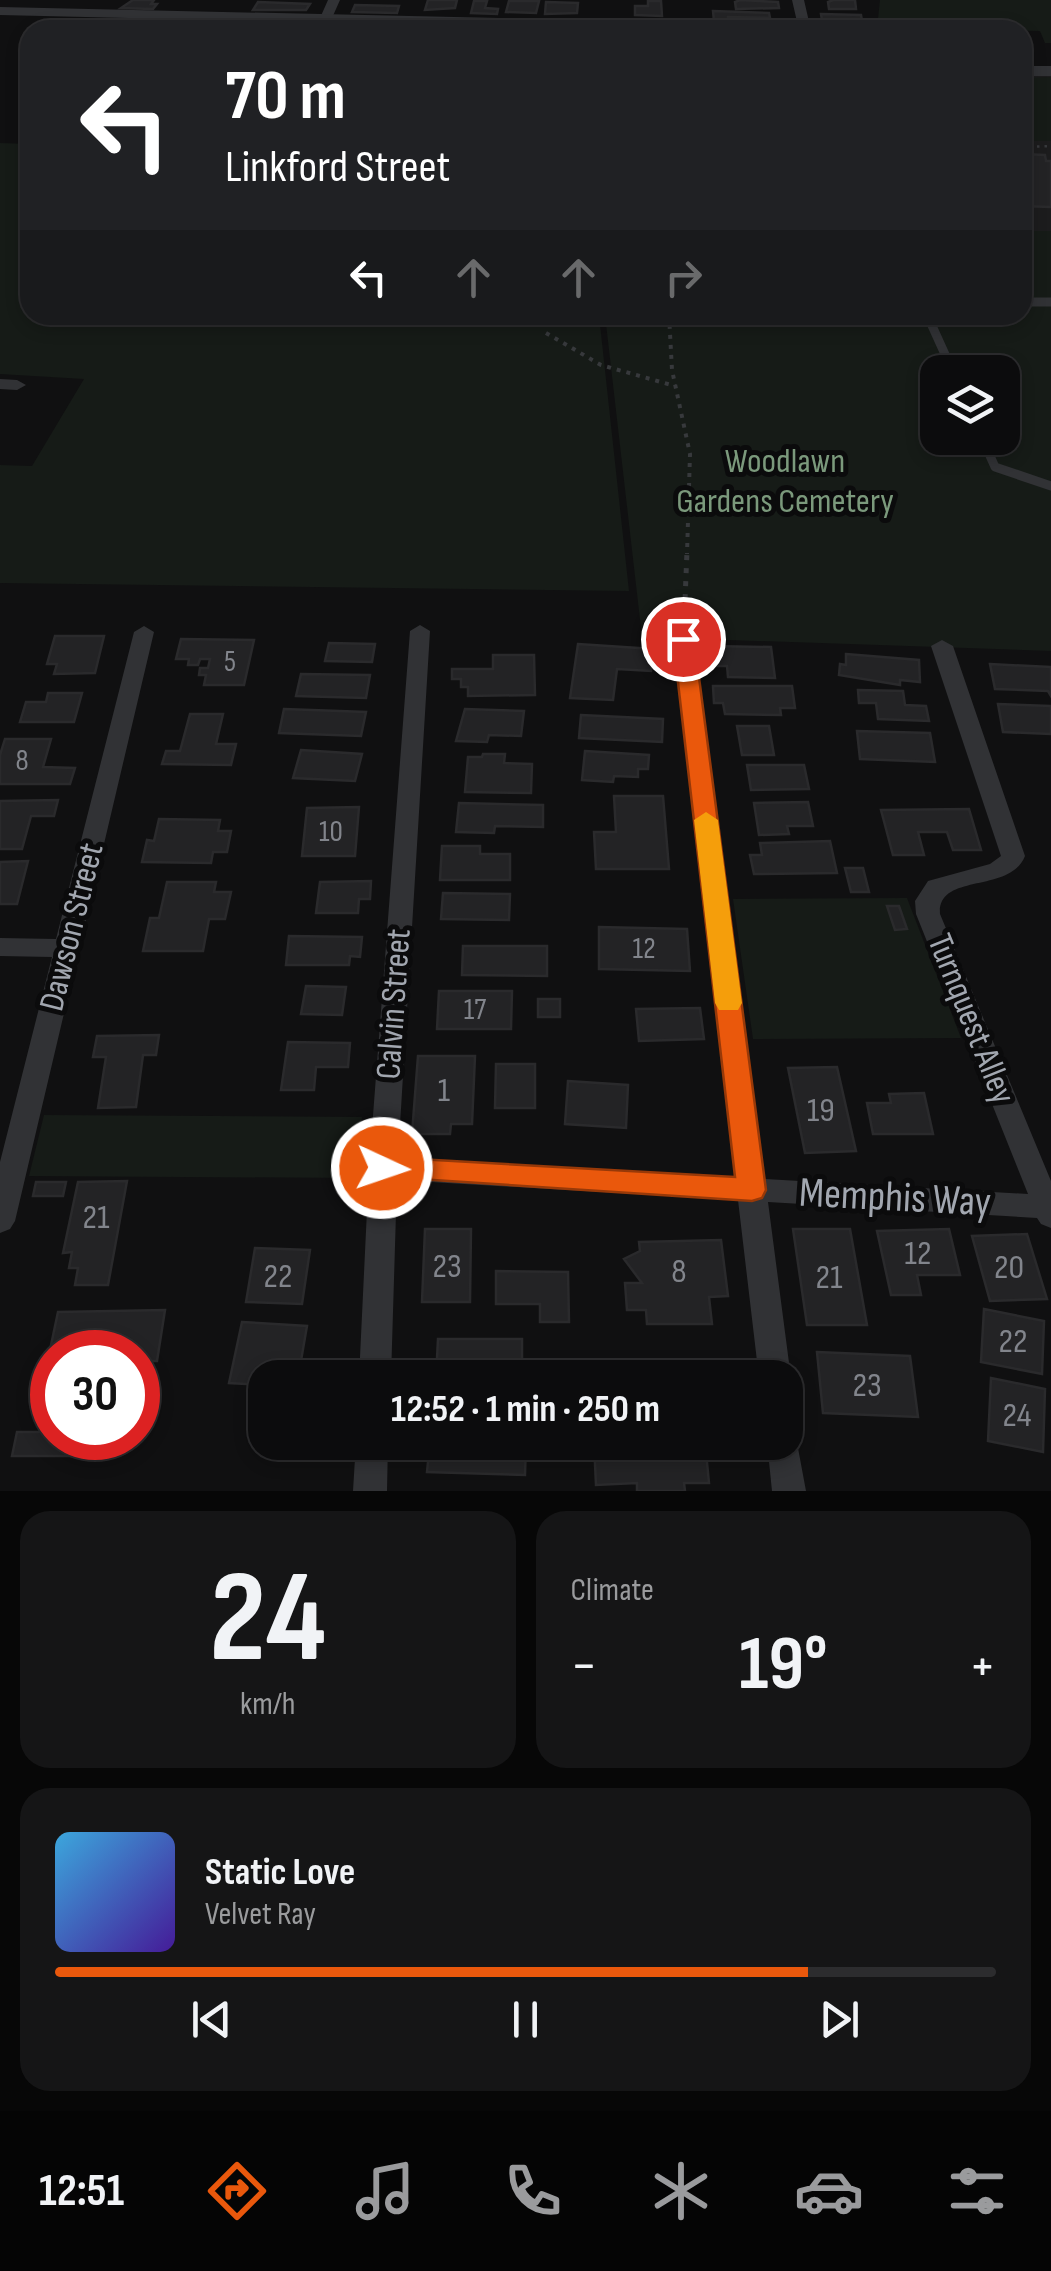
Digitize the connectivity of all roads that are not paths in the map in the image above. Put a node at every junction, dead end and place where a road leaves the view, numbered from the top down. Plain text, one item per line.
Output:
1 (334, 0) edge
2 (0, 11) edge
3 (326, 18) junction
4 (394, 20) edge
5 (932, 325) edge
6 (945, 355) edge
7 (990, 455) edge
8 (1051, 486) edge
9 (420, 631) dead end
10 (144, 632) dead end
11 (683, 639) road end
12 (942, 646) dead end
13 (0, 947) edge
14 (67, 948) junction
15 (382, 1168) junction
16 (752, 1190) junction
17 (1049, 1212) edge
18 (0, 1221) edge
19 (375, 1360) edge
20 (773, 1360) edge
21 (371, 1460) edge
22 (785, 1460) edge
23 (370, 1491) edge
24 (789, 1491) edge

1 - 3 street
2 - 3 street
3 - 4 street
5 - 6 lane
7 - 8 lane
9 - 15 street, Calvin Street
10 - 14 street, Dawson Street
11 - 16 street
12 - 17 street, Turnquest Alley
13 - 14 street
14 - 18 street, Dawson Street
15 - 16 street, Memphis Way
15 - 19 street, Calvin Street
16 - 17 street, Memphis Way
16 - 20 street
21 - 23 street
22 - 24 street

